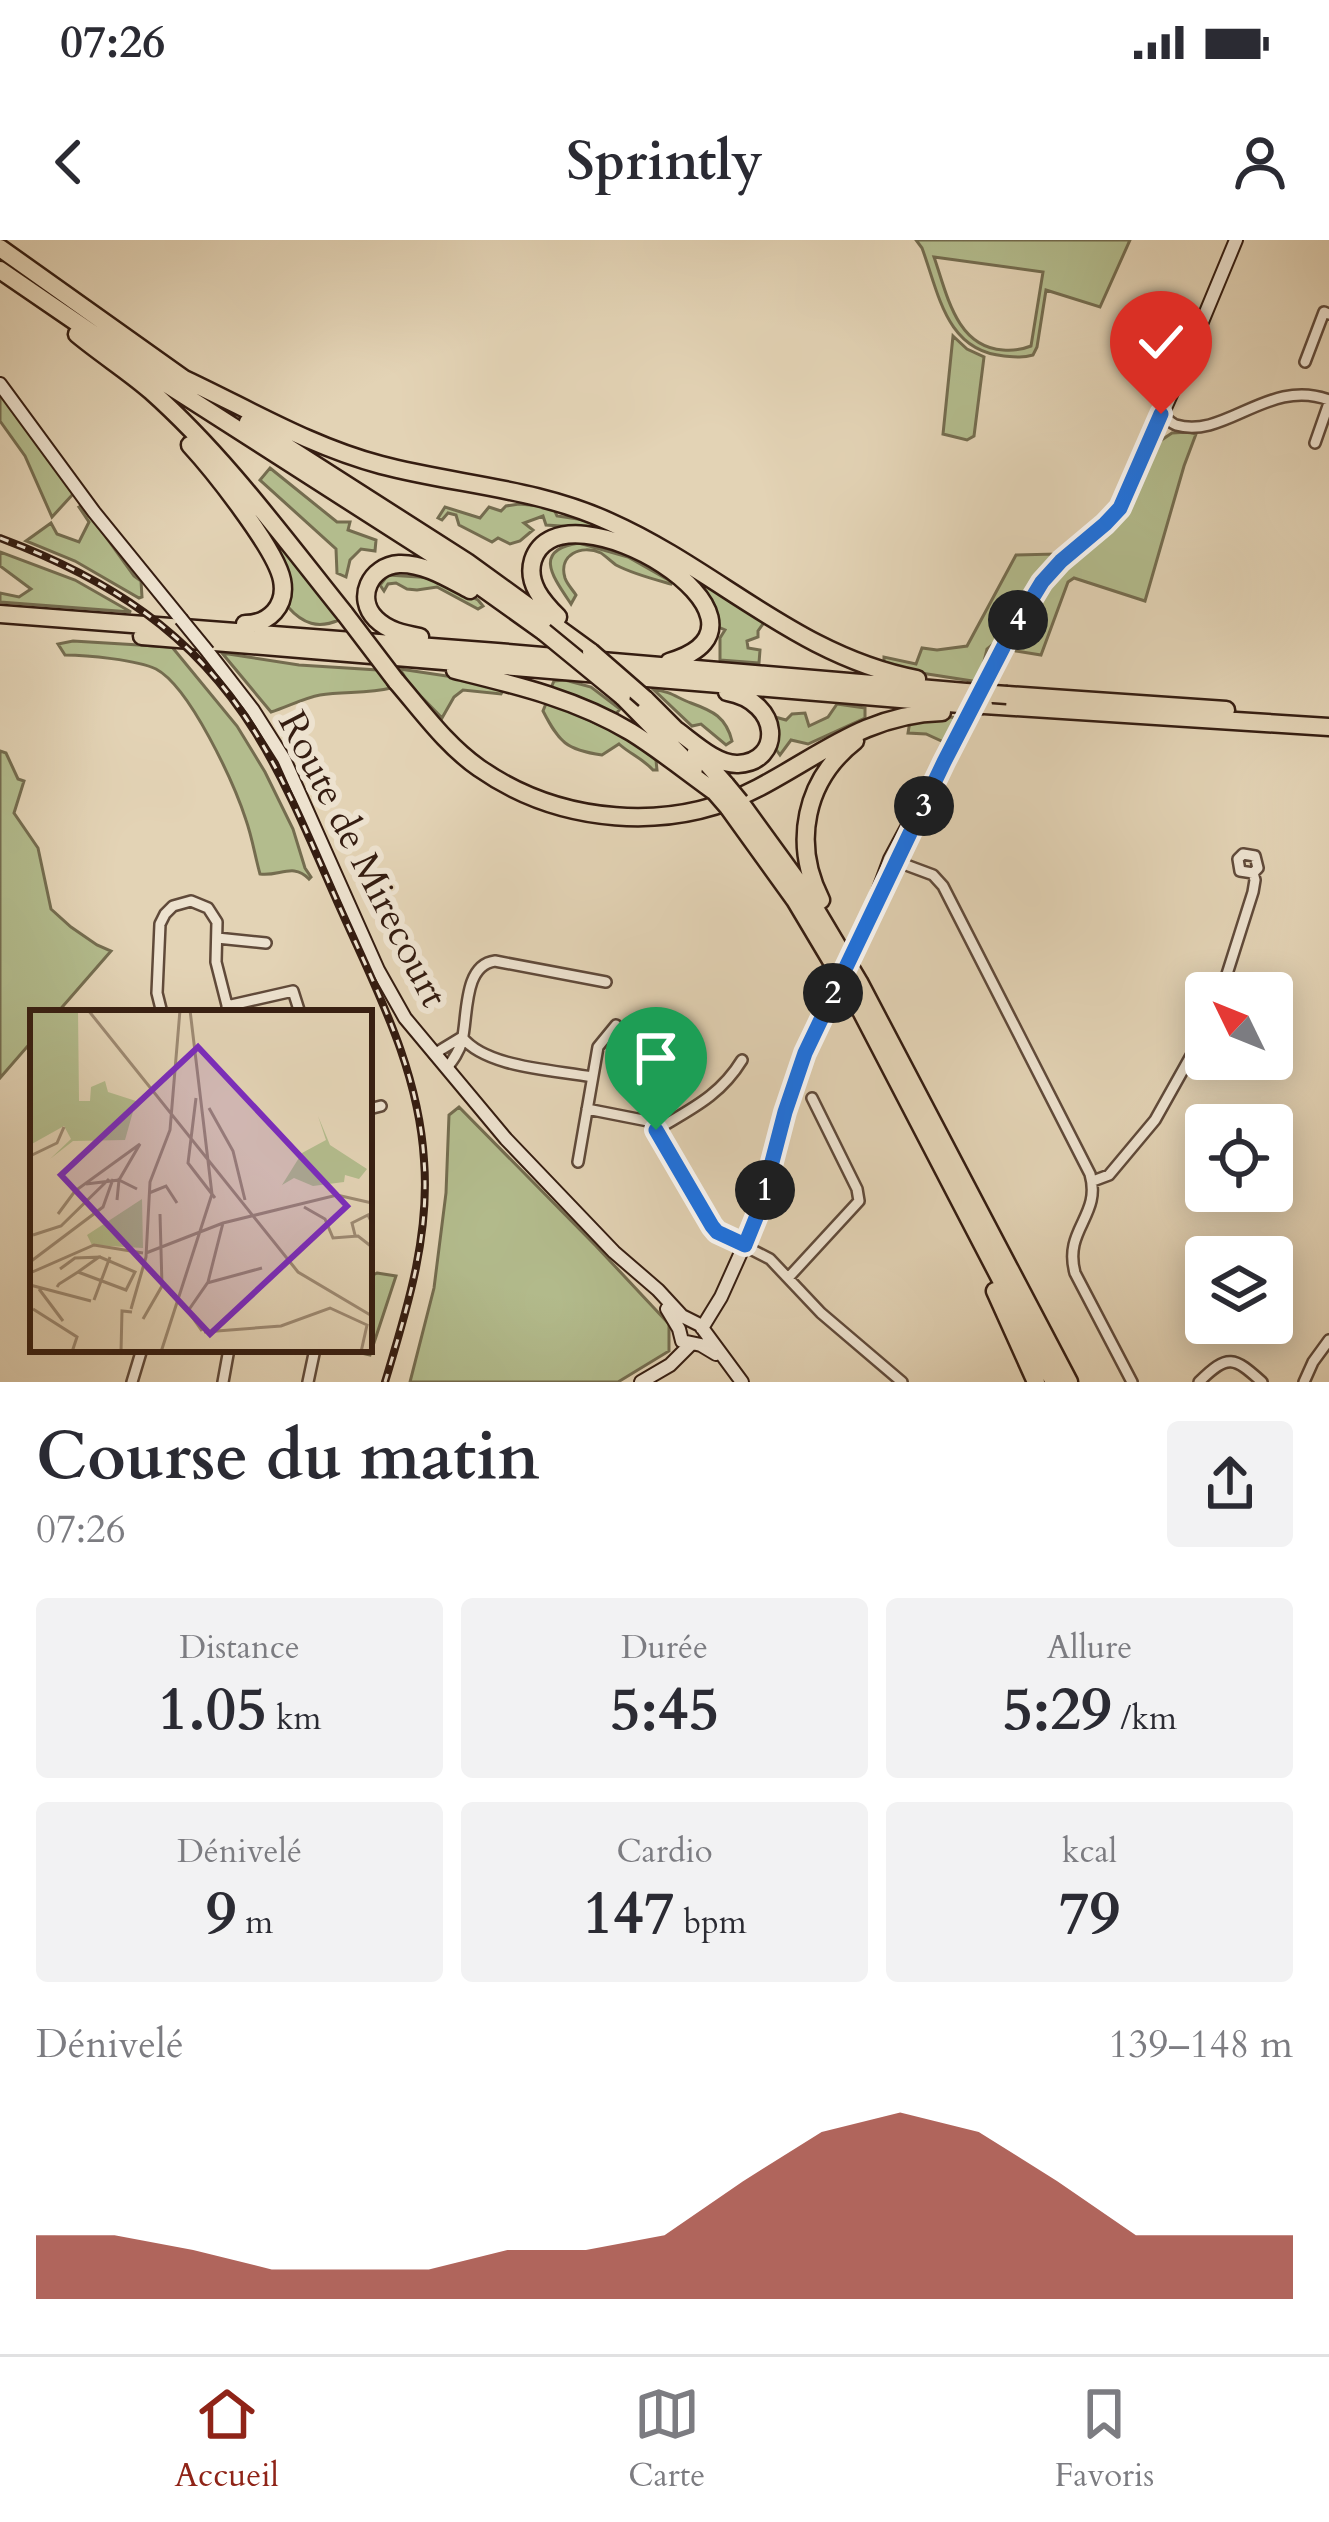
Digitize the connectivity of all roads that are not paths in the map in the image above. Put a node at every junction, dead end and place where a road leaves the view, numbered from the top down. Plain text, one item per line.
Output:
1 (1236, 240) edge
2 (2, 258) edge
3 (1329, 314) edge
4 (1305, 362) dead end
5 (116, 365) junction
6 (180, 377) junction
7 (0, 384) edge
8 (1329, 401) edge
9 (1164, 422) junction
10 (1315, 443) dead end
11 (502, 601) junction
12 (0, 614) edge
13 (0, 625) edge
14 (198, 628) junction
15 (574, 635) junction
16 (497, 652) junction
17 (401, 656) junction
18 (657, 666) junction
19 (638, 676) junction
20 (964, 698) junction
21 (895, 717) junction
22 (1329, 717) edge
23 (672, 727) junction
24 (1329, 727) edge
25 (721, 788) junction
26 (734, 804) junction
27 (894, 860) junction
28 (1253, 873) dead end
29 (217, 938) junction
30 (266, 943) dead end
31 (844, 956) junction
32 (1228, 972) edge
33 (606, 982) dead end
34 (162, 1010) edge
35 (228, 1010) edge
36 (299, 1010) edge
37 (616, 1025) dead end
38 (462, 1037) junction
39 (434, 1054) junction
40 (742, 1060) dead end
41 (1185, 1067) edge
42 (447, 1068) junction
43 (592, 1077) junction
44 (812, 1098) dead end
45 (587, 1109) junction
46 (656, 1130) junction
47 (578, 1162) dead end
48 (1093, 1181) junction
49 (965, 1212) junction
50 (991, 1234) junction
51 (745, 1245) junction
52 (789, 1277) junction
53 (691, 1332) junction
54 (1329, 1340) edge
55 (141, 1352) edge
56 (228, 1352) edge
57 (314, 1352) edge
58 (738, 1377) edge
59 (645, 1379) edge
60 (132, 1382) edge
61 (223, 1382) edge
62 (308, 1382) edge
63 (902, 1382) edge
64 (1036, 1382) edge
65 (1054, 1382) edge
66 (1069, 1382) edge
67 (1081, 1382) edge
68 (1132, 1382) edge
69 (1199, 1382) edge
70 (1262, 1382) edge
71 (1304, 1382) edge

1 - 9 street
2 - 5 highway
2 - 6 highway
2 - 11 highway
3 - 4 street
5 - 14 highway
5 - 21 highway, bridge
6 - 15 highway
6 - 20 highway
7 - 39 street, Route de Mirecourt, bridge
8 - 9 street
8 - 10 street
9 - 27 street
11 - 16 highway
11 - 25 highway, bridge
12 - 14 highway
13 - 17 highway
14 - 16 highway
15 - 18 highway
15 - 23 highway, bridge
16 - 18 highway
17 - 19 highway
17 - 25 highway
18 - 20 highway
19 - 20 highway
19 - 23 highway
20 - 21 highway
20 - 22 highway, bridge
20 - 24 highway, bridge
21 - 31 highway
23 - 25 highway
25 - 26 highway, bridge
26 - 31 highway
26 - 49 highway
27 - 48 street
27 - 51 street, bridge
28 - 32 street
29 - 30 street
29 - 34 street
29 - 35 street
31 - 50 highway
33 - 38 street
35 - 36 street
37 - 43 street
38 - 39 street
38 - 42 street
38 - 43 street
39 - 42 street, Route de Mirecourt
40 - 46 street
41 - 48 street
42 - 53 street, Route de Mirecourt
43 - 45 street
44 - 52 street
45 - 46 street
45 - 47 street
46 - 51 street
48 - 68 street
49 - 64 highway
49 - 65 highway
50 - 66 highway
50 - 67 highway
51 - 52 street
51 - 53 street
52 - 63 street
53 - 58 street, Route de Mirecourt
53 - 59 street
54 - 71 street
55 - 60 street
56 - 61 street
57 - 62 street
69 - 70 street

